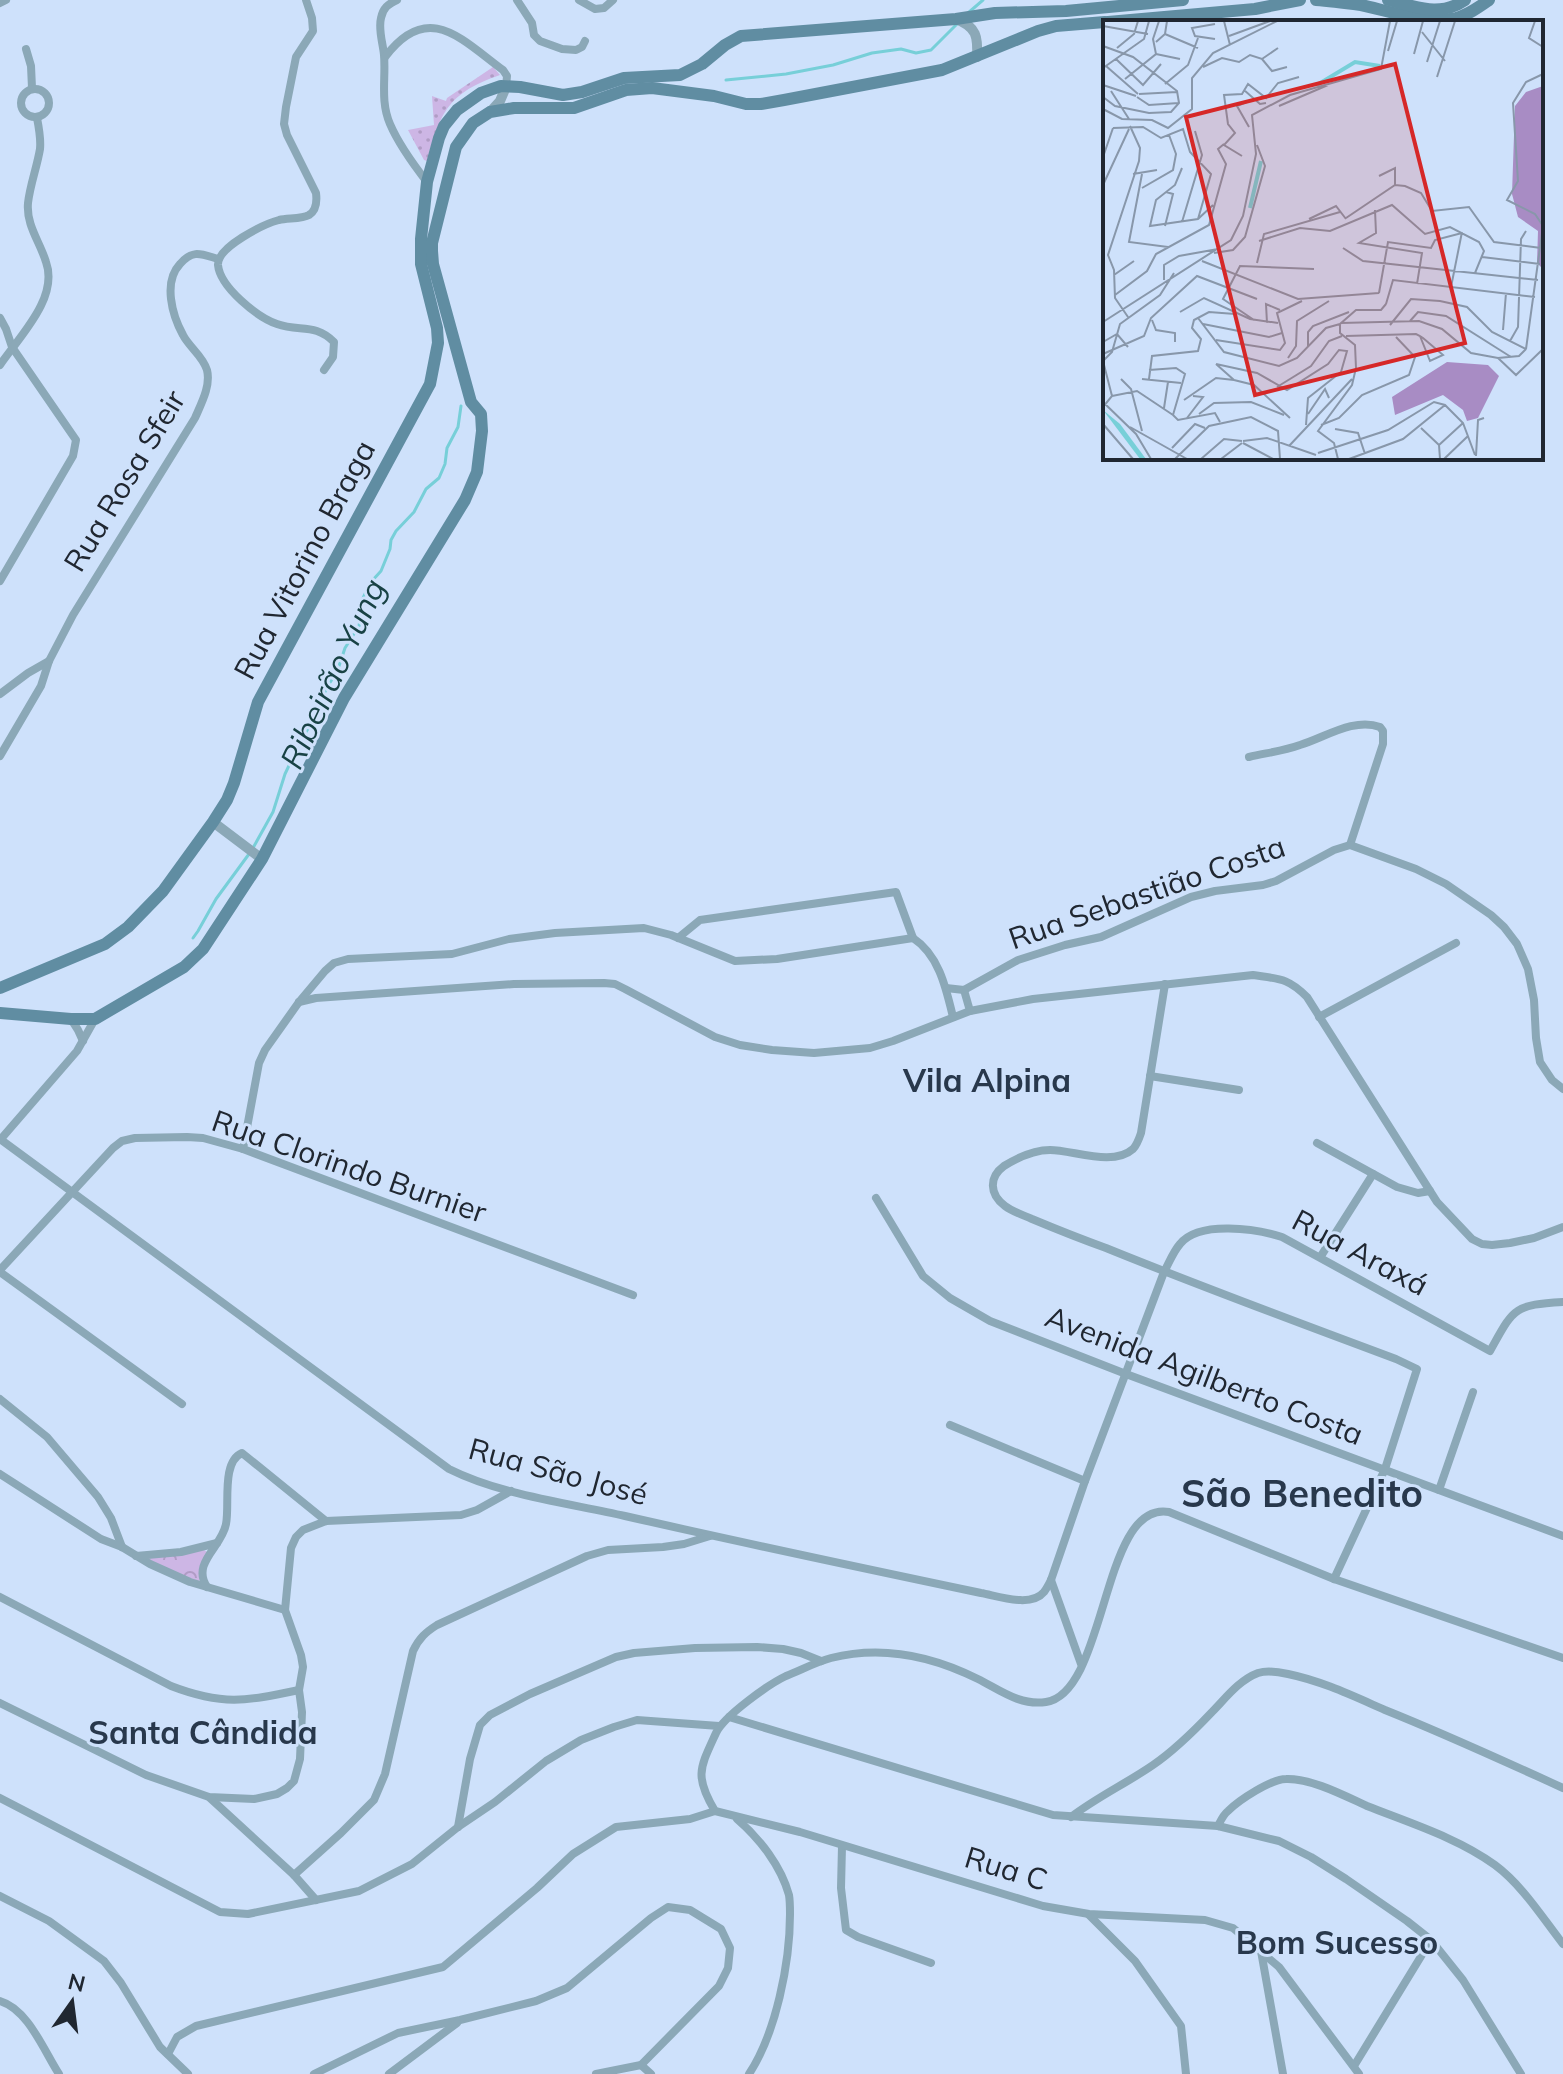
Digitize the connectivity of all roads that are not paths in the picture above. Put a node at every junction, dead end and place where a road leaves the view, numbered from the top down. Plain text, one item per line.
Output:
1 (6, 0) edge
2 (306, 0) edge
3 (397, 0) edge
4 (517, 0) edge
5 (579, 0) edge
6 (613, 0) edge
7 (1183, 0) edge
8 (1300, 0) edge
9 (1316, 0) edge
10 (1388, 0) edge
11 (1465, 0) edge
12 (1489, 0) edge
13 (0, 3) edge
14 (967, 19) junction
15 (1129, 20) edge
16 (1103, 22) edge
17 (585, 41) dead end
18 (26, 49) dead end
19 (384, 57) junction
20 (977, 57) junction
21 (506, 87) junction
22 (32, 88) junction
23 (490, 112) junction
24 (37, 118) junction
25 (427, 182) junction
26 (218, 259) junction
27 (0, 318) edge
28 (12, 347) junction
29 (0, 365) edge
30 (324, 370) dead end
31 (0, 581) edge
32 (49, 661) junction
33 (0, 694) edge
34 (0, 756) edge
35 (1249, 757) dead end
36 (213, 822) junction
37 (1350, 845) junction
38 (260, 857) junction
39 (678, 938) junction
40 (913, 938) junction
41 (1456, 943) dead end
42 (1165, 984) junction
43 (2, 986) edge
44 (946, 988) junction
45 (964, 990) junction
46 (299, 1002) junction
47 (970, 1011) junction
48 (0, 1013) edge
49 (953, 1017) junction
50 (1319, 1017) junction
51 (71, 1019) junction
52 (95, 1019) junction
53 (83, 1041) junction
54 (1150, 1076) junction
55 (1563, 1089) edge
56 (1239, 1090) dead end
57 (0, 1139) edge
58 (1317, 1143) dead end
59 (243, 1149) junction
60 (1373, 1174) junction
61 (1430, 1191) junction
62 (72, 1192) junction
63 (876, 1198) dead end
64 (1563, 1227) edge
65 (1321, 1256) junction
66 (0, 1271) edge
67 (1164, 1272) junction
68 (633, 1295) dead end
69 (1563, 1302) edge
70 (1126, 1374) junction
71 (1473, 1392) dead end
72 (0, 1399) edge
73 (182, 1404) dead end
74 (950, 1425) dead end
75 (1385, 1469) junction
76 (0, 1474) edge
77 (1085, 1481) junction
78 (1439, 1490) junction
79 (512, 1491) junction
80 (326, 1521) junction
81 (711, 1535) junction
82 (1563, 1536) edge
83 (218, 1543) junction
84 (122, 1547) junction
85 (135, 1556) junction
86 (1334, 1579) junction
87 (1051, 1580) junction
88 (208, 1587) junction
89 (0, 1597) edge
90 (285, 1610) junction
91 (1563, 1658) edge
92 (821, 1661) junction
93 (1081, 1664) junction
94 (299, 1690) junction
95 (0, 1703) edge
96 (729, 1717) junction
97 (719, 1726) junction
98 (1563, 1788) edge
99 (209, 1797) junction
100 (3, 1800) edge
101 (715, 1811) junction
102 (0, 1812) edge
103 (735, 1817) junction
104 (1071, 1817) junction
105 (1218, 1826) junction
106 (458, 1827) junction
107 (842, 1846) junction
108 (294, 1875) junction
109 (0, 1896) edge
110 (316, 1900) junction
111 (1089, 1914) junction
112 (1431, 1940) junction
113 (1563, 1944) edge
114 (1261, 1951) junction
115 (931, 1963) dead end
116 (0, 2001) edge
117 (460, 2020) junction
118 (168, 2054) junction
119 (641, 2065) junction
120 (1357, 2070) edge
121 (59, 2074) edge
122 (188, 2074) edge
123 (314, 2074) edge
124 (389, 2074) edge
125 (596, 2074) edge
126 (651, 2074) edge
127 (749, 2074) edge
128 (1186, 2074) edge
129 (1283, 2074) edge
130 (1521, 2074) edge

1 - 13 street
2 - 26 street
3 - 19 street
4 - 17 street
5 - 6 street
7 - 14 main road
8 - 15 main road
9 - 12 main road
10 - 11 main road
14 - 20 street
14 - 21 main road
16 - 20 main road
18 - 22 street
19 - 21 street
19 - 25 street
20 - 23 main road
21 - 23 street
21 - 25 main road, Rua Vitorino Braga
22 - 24 street
22 - 24 street
23 - 38 main road
24 - 28 street
25 - 36 main road, Rua Vitorino Braga
26 - 30 street
26 - 32 street, Rua Rosa Sfeir
27 - 28 street
28 - 29 street
28 - 31 street
32 - 33 street
32 - 34 street, Rua Rosa Sfeir
35 - 37 street
36 - 38 street
36 - 43 main road, Rua Vitorino Braga
37 - 45 street, Rua Sebastião Costa
37 - 55 street
38 - 52 main road
39 - 40 street
39 - 40 street
39 - 46 street
40 - 44 street
41 - 50 street
42 - 47 street
42 - 50 street
42 - 54 street
44 - 45 street
44 - 49 street
45 - 47 street
46 - 49 street
46 - 59 street
47 - 49 street
48 - 51 main road
50 - 61 street
51 - 52 main road
51 - 53 street
52 - 53 street
53 - 57 street
54 - 56 street
54 - 67 street
57 - 62 street, Rua São José
58 - 60 street
59 - 62 street, Rua Clorindo Burnier
59 - 68 street, Rua Clorindo Burnier
60 - 61 street
60 - 65 street
61 - 64 street
62 - 66 street, Rua Clorindo Burnier
62 - 79 street, Rua São José
63 - 70 street, Avenida Agilberto Costa
65 - 67 street, Rua Araxá
65 - 69 street, Rua Araxá
66 - 73 street
67 - 70 street, Rua Araxá
67 - 75 street
70 - 75 street, Avenida Agilberto Costa
70 - 77 street, Rua Araxá
71 - 78 street
72 - 84 street
74 - 77 street
75 - 78 street, Avenida Agilberto Costa
75 - 86 street
76 - 84 street
77 - 87 street, Rua Araxá
78 - 82 street, Avenida Agilberto Costa
79 - 80 street
79 - 81 street, Rua São José
80 - 83 street
80 - 90 street
81 - 87 street, Rua São José
81 - 108 street
83 - 85 street
83 - 88 street
84 - 85 street
85 - 88 street
86 - 91 street
86 - 93 street
87 - 93 street
88 - 90 street
89 - 94 street
90 - 94 street
92 - 93 street
92 - 96 street
92 - 106 street
94 - 99 street
95 - 99 street
96 - 97 street
96 - 104 street
97 - 101 street
97 - 106 street
98 - 104 street
99 - 108 street
100 - 102 street
100 - 110 street
101 - 103 street, Rua C
101 - 118 street
103 - 107 street, Rua C
103 - 127 street
104 - 105 street
105 - 112 street
105 - 113 street
106 - 110 street
107 - 111 street, Rua C
107 - 115 street
108 - 110 street
109 - 118 street
111 - 114 street, Rua C
111 - 128 street
112 - 120 street
112 - 130 street
114 - 120 street, Rua C
114 - 129 street
116 - 121 street
117 - 119 street
117 - 123 street
117 - 124 street
118 - 122 street
119 - 125 street
119 - 126 street

